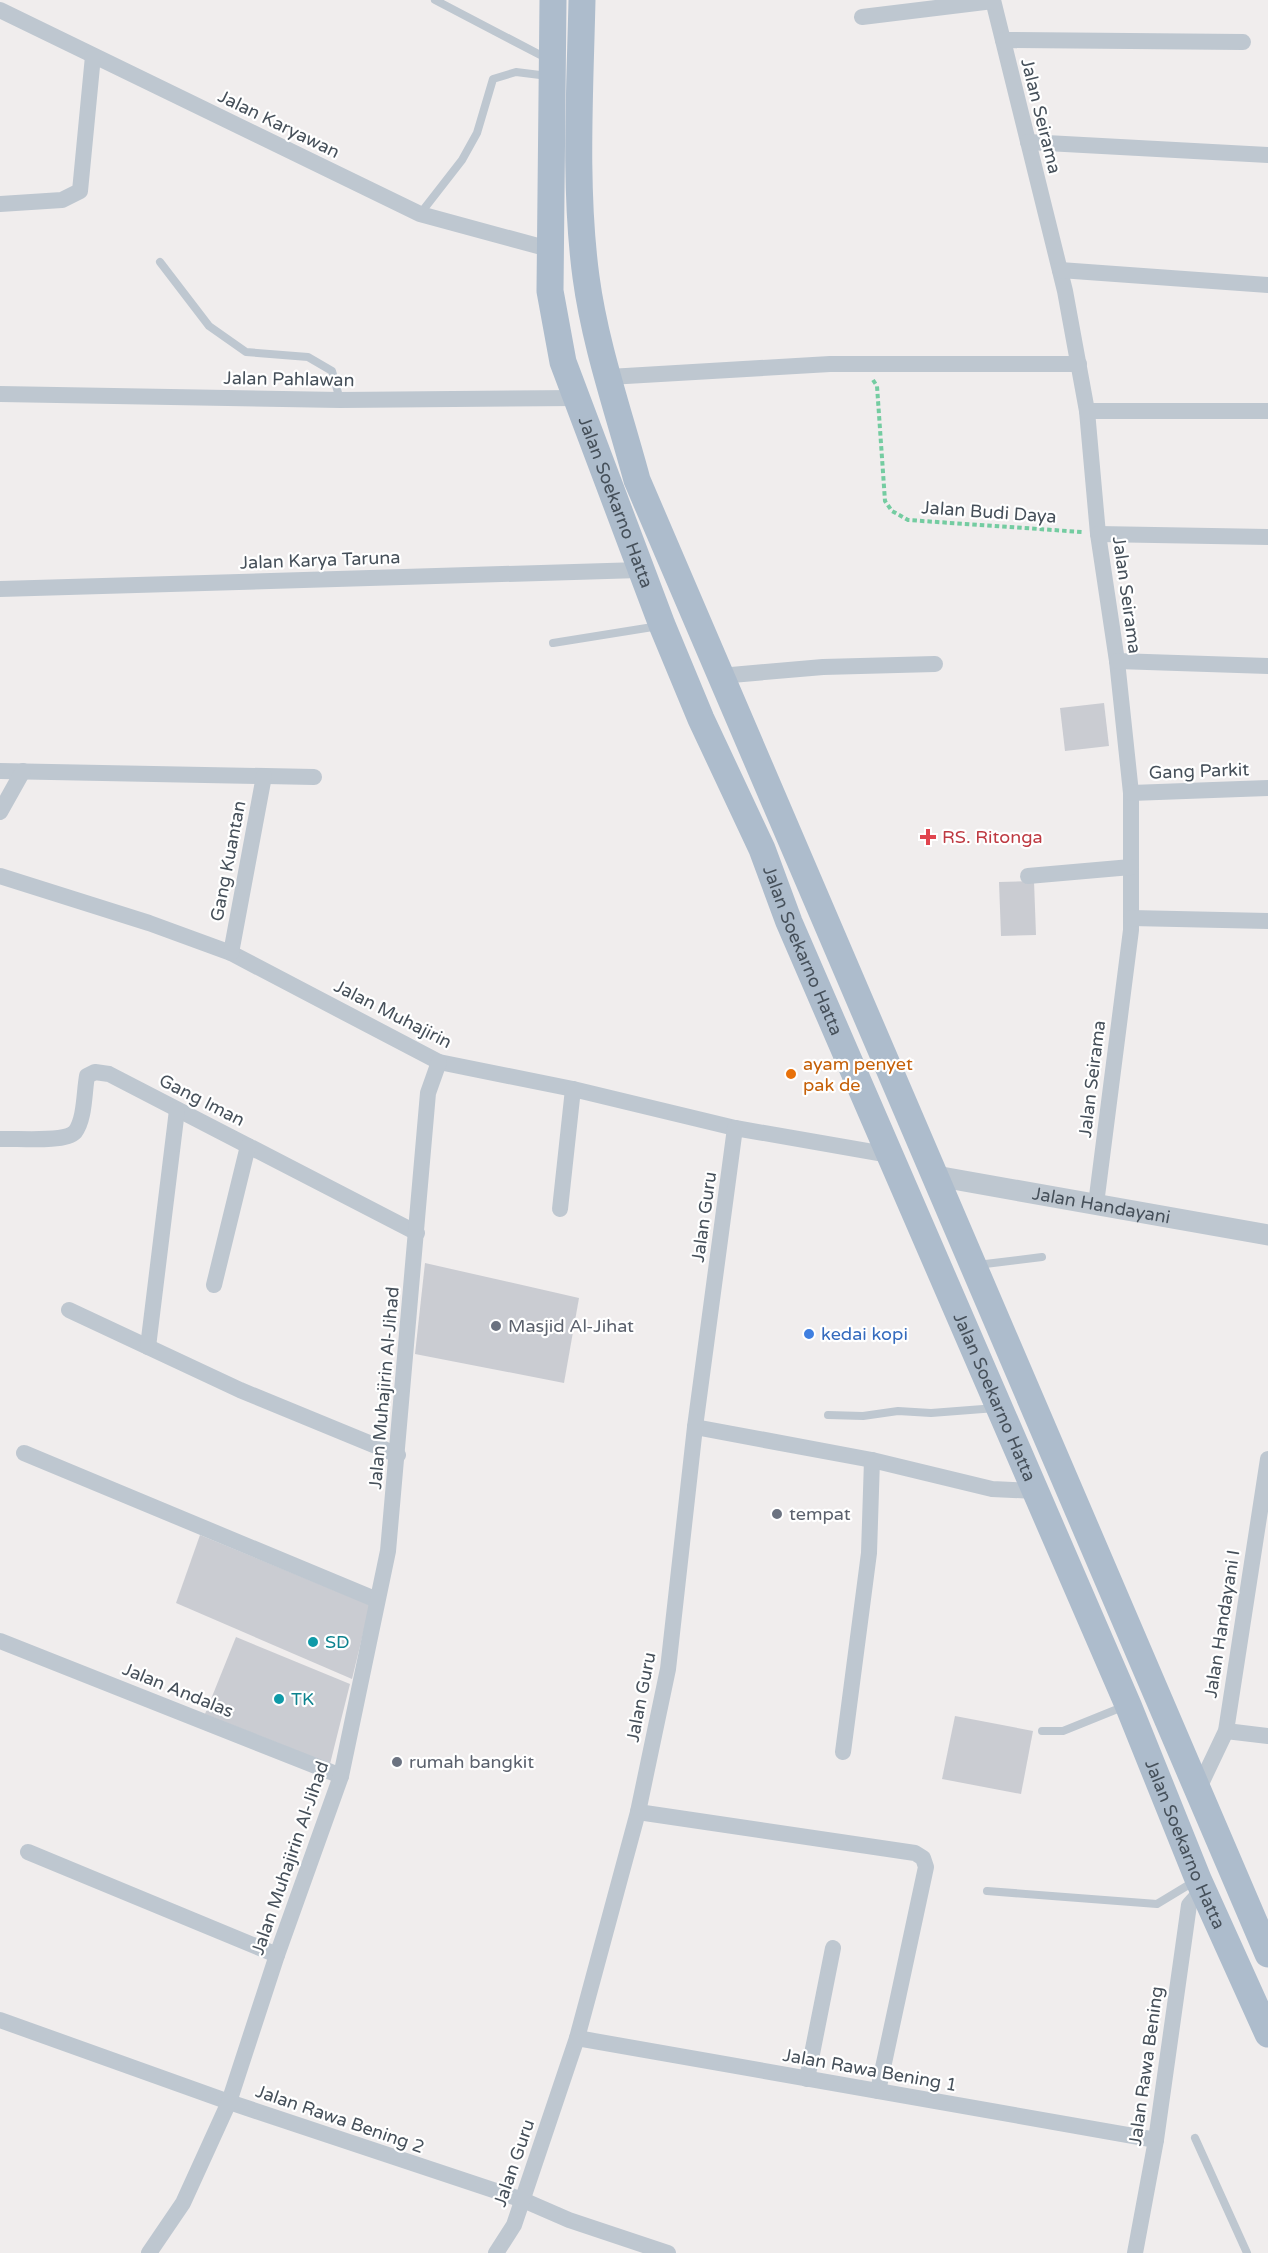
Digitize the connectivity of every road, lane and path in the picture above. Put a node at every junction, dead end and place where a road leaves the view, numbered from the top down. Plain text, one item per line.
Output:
1 (435, 0) edge
2 (553, 0) edge
3 (582, 0) edge
4 (993, 0) edge
5 (0, 10) edge
6 (861, 17) dead end
7 (1003, 40) junction
8 (1242, 42) dead end
9 (93, 56) junction
10 (551, 69) junction
11 (1028, 142) junction
12 (1268, 155) edge
13 (0, 204) edge
14 (420, 214) junction
15 (549, 249) junction
16 (160, 262) dead end
17 (1060, 270) junction
18 (1268, 285) edge
19 (1079, 364) junction
20 (862, 366) junction
21 (609, 377) junction
22 (0, 394) edge
23 (578, 398) junction
24 (340, 400) junction
25 (1088, 411) junction
26 (1268, 411) edge
27 (1098, 534) junction
28 (1268, 537) edge
29 (640, 570) junction
30 (0, 589) edge
31 (663, 625) junction
32 (553, 643) dead end
33 (1117, 660) junction
34 (935, 664) dead end
35 (1268, 666) edge
36 (720, 676) junction
37 (733, 706) junction
38 (701, 719) junction
39 (0, 771) edge
40 (23, 771) junction
41 (264, 776) junction
42 (314, 777) dead end
43 (1268, 788) edge
44 (1131, 793) junction
45 (0, 812) edge
46 (1131, 867) junction
47 (0, 876) edge
48 (1028, 876) dead end
49 (1131, 918) junction
50 (1268, 921) edge
51 (231, 953) junction
52 (439, 1062) junction
53 (573, 1089) junction
54 (177, 1110) junction
55 (735, 1128) junction
56 (0, 1138) edge
57 (248, 1146) junction
58 (890, 1155) junction
59 (936, 1176) junction
60 (1096, 1204) junction
61 (560, 1209) dead end
62 (417, 1233) junction
63 (1268, 1235) edge
64 (1042, 1257) dead end
65 (974, 1265) junction
66 (214, 1285) dead end
67 (69, 1310) dead end
68 (148, 1347) junction
69 (1000, 1407) junction
70 (828, 1415) dead end
71 (695, 1427) junction
72 (24, 1453) dead end
73 (398, 1455) junction
74 (1268, 1459) edge
75 (872, 1460) junction
76 (1035, 1491) junction
77 (377, 1600) junction
78 (0, 1641) edge
79 (1128, 1705) junction
80 (1042, 1731) dead end
81 (1226, 1731) junction
82 (1268, 1736) edge
83 (843, 1752) dead end
84 (341, 1776) junction
85 (1198, 1790) junction
86 (638, 1812) junction
87 (28, 1852) dead end
88 (1201, 1884) junction
89 (987, 1891) dead end
90 (833, 1948) dead end
91 (1268, 1954) edge
92 (277, 1955) junction
93 (0, 2020) edge
94 (1268, 2034) edge
95 (578, 2038) junction
96 (807, 2079) junction
97 (878, 2091) junction
98 (229, 2102) junction
99 (1195, 2138) dead end
100 (1156, 2140) junction
101 (523, 2200) junction
102 (149, 2253) edge
103 (496, 2253) edge
104 (668, 2253) edge
105 (1135, 2253) edge
106 (1247, 2253) edge

1 - 10 lane
2 - 10 main road, Jalan Soekarno Hatta
3 - 21 main road, Jalan Soekarno Hatta
4 - 6 street
4 - 7 street, Jalan Seirama
5 - 9 street, Jalan Karyawan
7 - 8 street
7 - 11 street, Jalan Seirama
9 - 13 street
9 - 14 street, Jalan Karyawan
10 - 14 lane
10 - 15 main road, Jalan Soekarno Hatta
11 - 12 street
11 - 17 street, Jalan Seirama
14 - 15 street, Jalan Karyawan
15 - 23 main road, Jalan Soekarno Hatta
16 - 24 lane
17 - 18 street
17 - 19 street, Jalan Seirama
19 - 20 street
19 - 25 street, Jalan Seirama
20 - 21 street
20 - 27 path, Jalan Budi Daya
21 - 36 main road, Jalan Soekarno Hatta
22 - 24 street, Jalan Pahlawan
23 - 24 street, Jalan Pahlawan
23 - 29 main road, Jalan Soekarno Hatta
25 - 26 street
25 - 27 street, Jalan Seirama
27 - 28 street
27 - 33 street, Jalan Seirama
29 - 30 street, Jalan Karya Taruna
29 - 31 main road, Jalan Soekarno Hatta
31 - 32 lane
31 - 38 main road, Jalan Soekarno Hatta
33 - 35 street
33 - 44 street, Jalan Seirama
34 - 36 street
36 - 37 main road, Jalan Soekarno Hatta
37 - 38 main road
37 - 59 main road, Jalan Soekarno Hatta
38 - 58 main road, Jalan Soekarno Hatta
39 - 40 street
40 - 41 street
40 - 45 street
41 - 42 street
41 - 51 street, Gang Kuantan
43 - 44 street, Gang Parkit
44 - 46 street, Jalan Seirama
46 - 48 street
46 - 49 street, Jalan Seirama
47 - 51 street, Jalan Muhajirin
49 - 50 street
49 - 60 street, Jalan Seirama
51 - 52 street, Jalan Muhajirin
52 - 53 street, Jalan Muhajirin
52 - 62 street, Jalan Muhajirin Al-Jihad
53 - 55 street, Jalan Muhajirin
53 - 61 street
54 - 56 street, Gang Iman
54 - 57 street, Gang Iman
54 - 68 street
55 - 58 street, Jalan Muhajirin
55 - 71 street, Jalan Guru
57 - 62 street, Gang Iman
57 - 66 street
58 - 69 main road, Jalan Soekarno Hatta
59 - 60 street, Jalan Handayani
59 - 65 main road, Jalan Soekarno Hatta
60 - 63 street, Jalan Handayani
62 - 73 street, Jalan Muhajirin Al-Jihad
64 - 65 lane
65 - 85 main road, Jalan Soekarno Hatta
67 - 68 street
68 - 73 street
69 - 70 lane
69 - 76 main road, Jalan Soekarno Hatta
71 - 75 street
71 - 86 street, Jalan Guru
72 - 77 street
73 - 77 street, Jalan Muhajirin Al-Jihad
74 - 81 street, Jalan Handayani I
75 - 76 street
75 - 83 street
76 - 79 main road, Jalan Soekarno Hatta
77 - 84 street, Jalan Muhajirin Al-Jihad
78 - 84 street, Jalan Andalas
79 - 80 lane
79 - 88 main road, Jalan Soekarno Hatta
81 - 82 street
81 - 85 street, Jalan Handayani I
84 - 92 street, Jalan Muhajirin Al-Jihad
85 - 91 main road, Jalan Soekarno Hatta
86 - 95 street, Jalan Guru
86 - 97 street
87 - 92 street
88 - 89 lane
88 - 94 main road, Jalan Soekarno Hatta
88 - 100 street, Jalan Rawa Bening
90 - 96 street
92 - 98 street, Jalan Muhajirin Al-Jihad
93 - 98 street, Jalan Rawa Bening 2
95 - 96 street, Jalan Rawa Bening 1
95 - 101 street, Jalan Guru
96 - 97 street, Jalan Rawa Bening 1
97 - 100 street, Jalan Rawa Bening 1
98 - 101 street, Jalan Rawa Bening 2
98 - 102 street, Jalan Muhajirin Al-Jihad
99 - 106 lane
100 - 105 street, Jalan Rawa Bening
101 - 103 street, Jalan Guru
101 - 104 street, Jalan Rawa Bening 2

